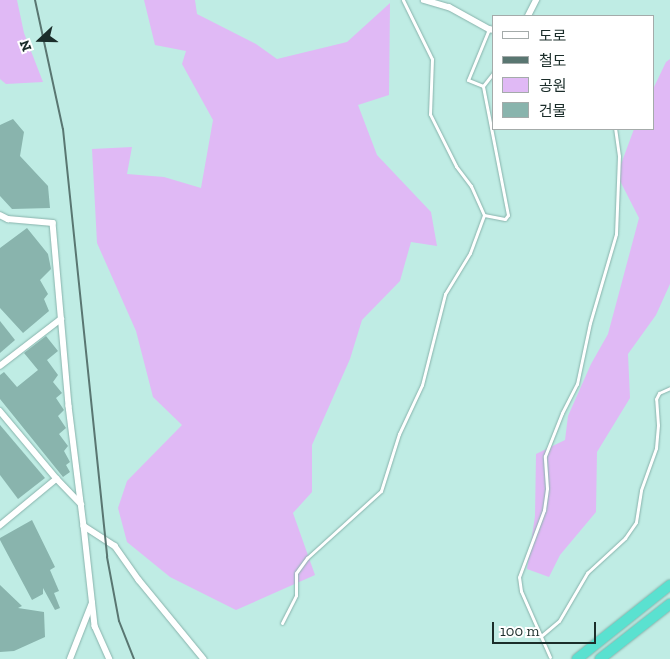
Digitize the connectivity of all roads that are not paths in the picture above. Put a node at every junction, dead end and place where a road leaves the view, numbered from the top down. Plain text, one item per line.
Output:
1 (403, 0) edge
2 (424, 0) edge
3 (536, 0) edge
4 (528, 15) edge
5 (491, 29) edge
6 (492, 75) edge
7 (483, 86) junction
8 (492, 130) edge
9 (492, 130) edge
10 (615, 130) edge
11 (484, 214) junction
12 (0, 215) edge
13 (61, 319) junction
14 (0, 366) edge
15 (670, 388) edge
16 (0, 411) edge
17 (57, 479) junction
18 (81, 504) junction
19 (0, 526) edge
20 (84, 526) junction
21 (670, 585) edge
22 (93, 602) junction
23 (670, 604) edge
24 (282, 624) dead end
25 (542, 636) junction
26 (550, 657) dead end
27 (70, 659) edge
28 (110, 659) edge
29 (204, 659) edge
30 (577, 659) edge
31 (600, 659) edge

1 - 11 lane
2 - 5 street
3 - 4 street
5 - 7 lane
6 - 7 lane
7 - 9 lane
8 - 11 lane
10 - 25 lane
11 - 24 lane
12 - 13 street
13 - 14 street
13 - 18 street
15 - 25 lane
16 - 17 street
17 - 18 street
17 - 19 street
18 - 20 street
20 - 22 street
20 - 29 street
21 - 30 highway
22 - 27 street
22 - 28 street
23 - 31 highway
25 - 26 lane

